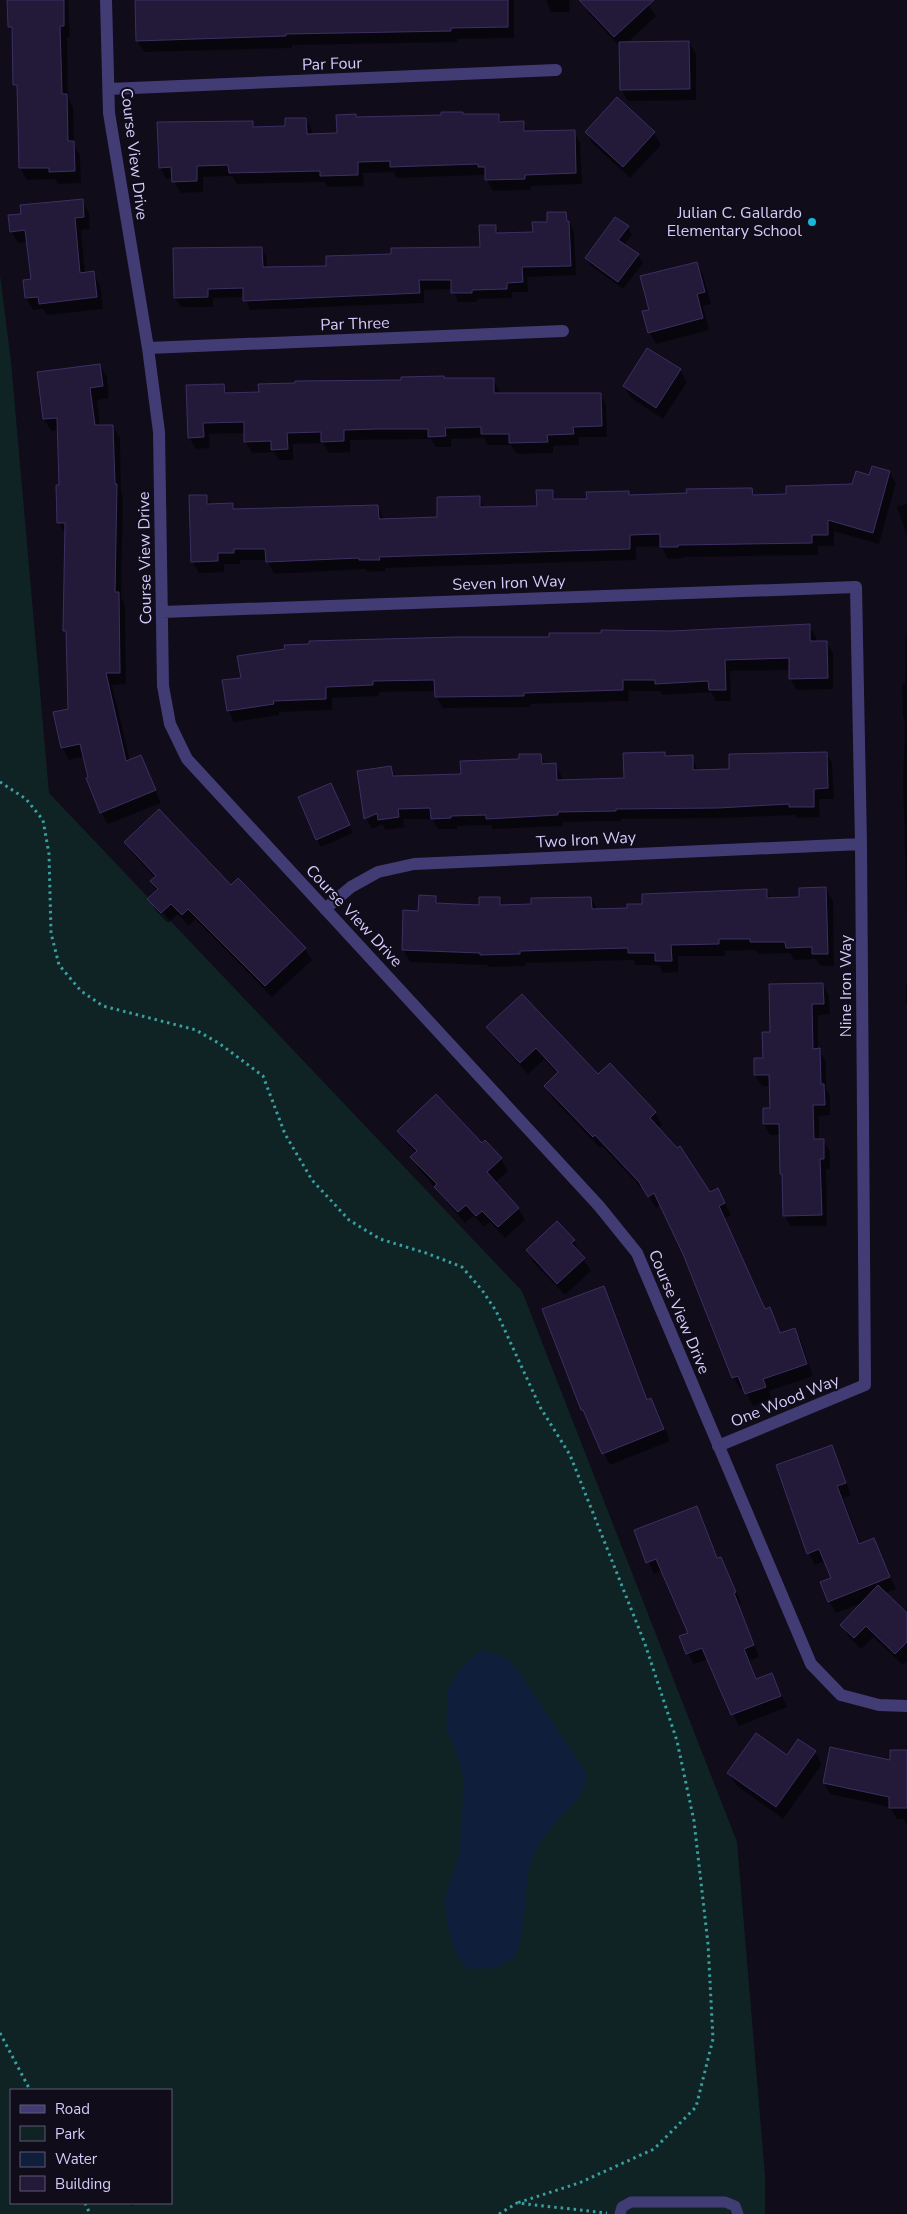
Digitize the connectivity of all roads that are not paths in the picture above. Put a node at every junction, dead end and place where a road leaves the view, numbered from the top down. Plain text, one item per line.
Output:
1 (106, 0) edge
2 (556, 70) dead end
3 (109, 89) junction
4 (563, 331) dead end
5 (148, 348) junction
6 (856, 587) joint
7 (162, 612) junction
8 (861, 844) junction
9 (325, 909) junction
10 (865, 1386) joint
11 (718, 1446) junction
12 (907, 1706) edge
13 (614, 2214) edge
14 (738, 2214) edge

1 - 3 street, Course View Drive
2 - 3 street, Par Four
3 - 5 street, Course View Drive
4 - 5 street, Par Three
5 - 7 street, Course View Drive
6 - 7 street, Seven Iron Way
6 - 8 street, Nine Iron Way
7 - 9 street, Course View Drive
8 - 9 street, Two Iron Way
8 - 10 street, Nine Iron Way
9 - 11 street, Course View Drive
10 - 11 street, One Wood Way
11 - 12 street, Course View Drive
13 - 14 lane

